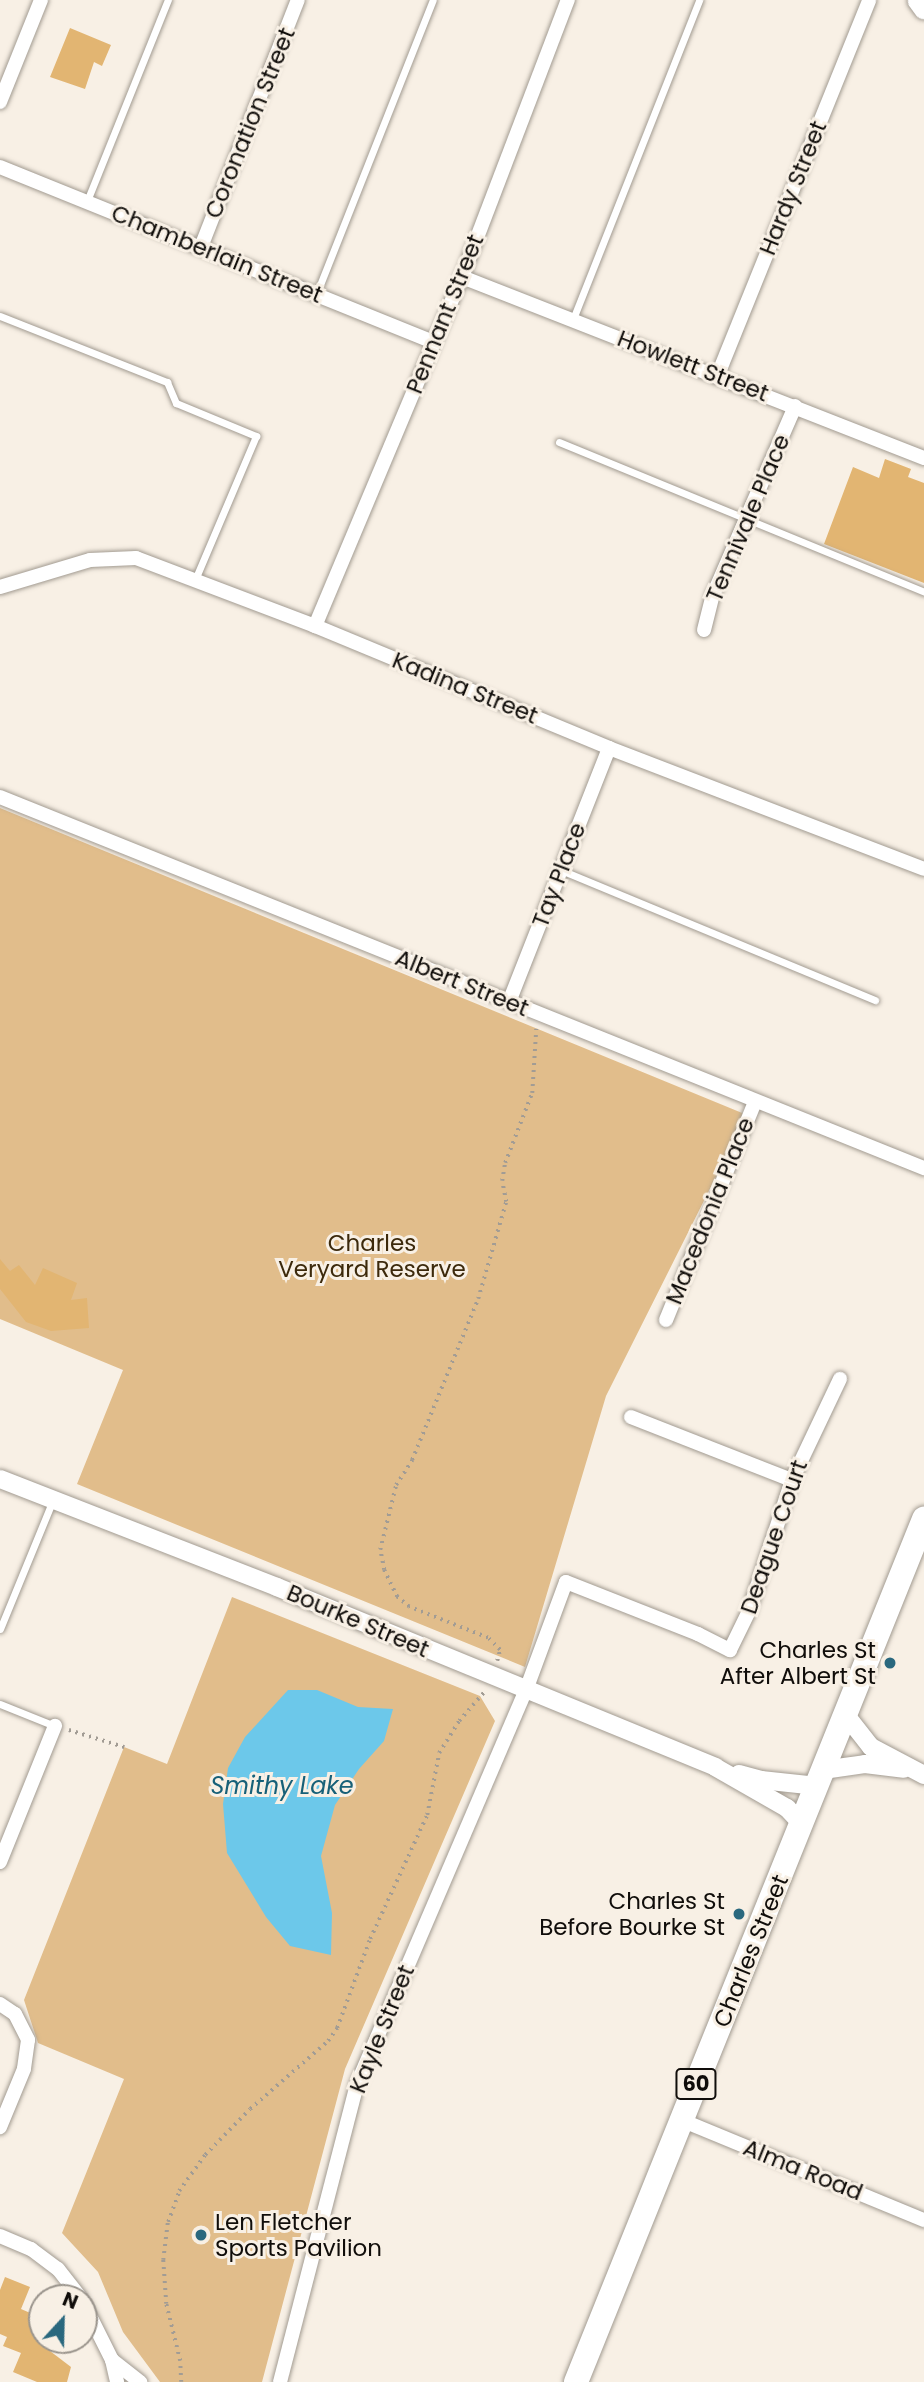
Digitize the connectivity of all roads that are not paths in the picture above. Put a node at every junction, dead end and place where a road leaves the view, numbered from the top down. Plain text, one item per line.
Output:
1 (41, 0) edge
2 (168, 0) edge
3 (298, 0) edge
4 (433, 0) edge
5 (568, 0) edge
6 (699, 0) edge
7 (869, 0) edge
8 (919, 0) edge
9 (924, 7) edge
10 (0, 102) edge
11 (0, 167) edge
12 (87, 201) junction
13 (201, 247) junction
14 (462, 277) junction
15 (316, 295) junction
16 (0, 316) edge
17 (573, 319) junction
18 (434, 342) junction
19 (717, 377) junction
20 (795, 406) junction
21 (559, 442) dead end
22 (924, 458) edge
23 (745, 520) junction
24 (195, 581) junction
25 (0, 587) edge
26 (924, 592) edge
27 (315, 626) junction
28 (704, 630) dead end
29 (609, 748) junction
30 (0, 797) edge
31 (924, 869) edge
32 (561, 870) junction
33 (875, 1000) dead end
34 (509, 1002) junction
35 (755, 1102) junction
36 (924, 1168) edge
37 (666, 1320) dead end
38 (840, 1379) dead end
39 (631, 1417) dead end
40 (0, 1479) edge
41 (792, 1480) junction
42 (53, 1500) junction
43 (924, 1519) edge
44 (0, 1629) edge
45 (526, 1690) junction
46 (0, 1704) edge
47 (845, 1714) junction
48 (55, 1726) joint
49 (715, 1767) junction
50 (918, 1772) edge
51 (820, 1778) junction
52 (802, 1824) junction
53 (0, 1862) edge
54 (0, 2004) edge
55 (681, 2120) junction
56 (0, 2127) edge
57 (924, 2220) edge
58 (0, 2236) edge
59 (70, 2284) edge
60 (98, 2333) edge
61 (111, 2360) junction
62 (117, 2382) edge
63 (140, 2382) edge
64 (279, 2382) edge
65 (576, 2382) edge

1 - 10 street
2 - 12 lane
3 - 13 street, Coronation Street
4 - 15 lane
5 - 14 street, Pennant Street
6 - 17 lane
7 - 19 street, Hardy Street
8 - 9 main road
11 - 12 street, Chamberlain Street
12 - 13 street, Chamberlain Street
13 - 15 street, Chamberlain Street
14 - 17 street, Howlett Street
14 - 18 street, Pennant Street
15 - 18 street, Chamberlain Street
16 - 24 lane
17 - 19 street, Howlett Street
18 - 27 street, Pennant Street
19 - 20 street, Howlett Street
20 - 22 street, Howlett Street
20 - 23 street, Tennivale Place
21 - 23 lane
23 - 26 lane
23 - 28 street, Tennivale Place
24 - 25 street, Kadina Street
24 - 27 street, Kadina Street
27 - 29 street, Kadina Street
29 - 31 street, Kadina Street
29 - 32 street, Tay Place
30 - 34 street, Albert Street
32 - 33 lane
32 - 34 street, Tay Place
34 - 35 street, Albert Street
35 - 36 street, Albert Street
35 - 37 street, Macedonia Place
38 - 41 street, Deague Court
39 - 41 street
40 - 42 street, Bourke Street
41 - 45 street, Deague Court
42 - 44 lane
42 - 45 street, Bourke Street
43 - 47 highway, Charles Street / 60
45 - 49 street, Bourke Street
45 - 64 street, Kayle Street
46 - 48 lane
47 - 50 street
47 - 51 highway, Charles Street / 60
48 - 53 street
49 - 51 street, Bourke Street
49 - 52 street, Bourke Street
50 - 51 street, Bourke Street
51 - 52 highway, Charles Street / 60
52 - 55 highway, Charles Street / 60
54 - 56 street
55 - 57 street, Alma Road
55 - 65 highway, Charles Street / 60
58 - 59 street
60 - 61 street
61 - 62 street
61 - 63 street

